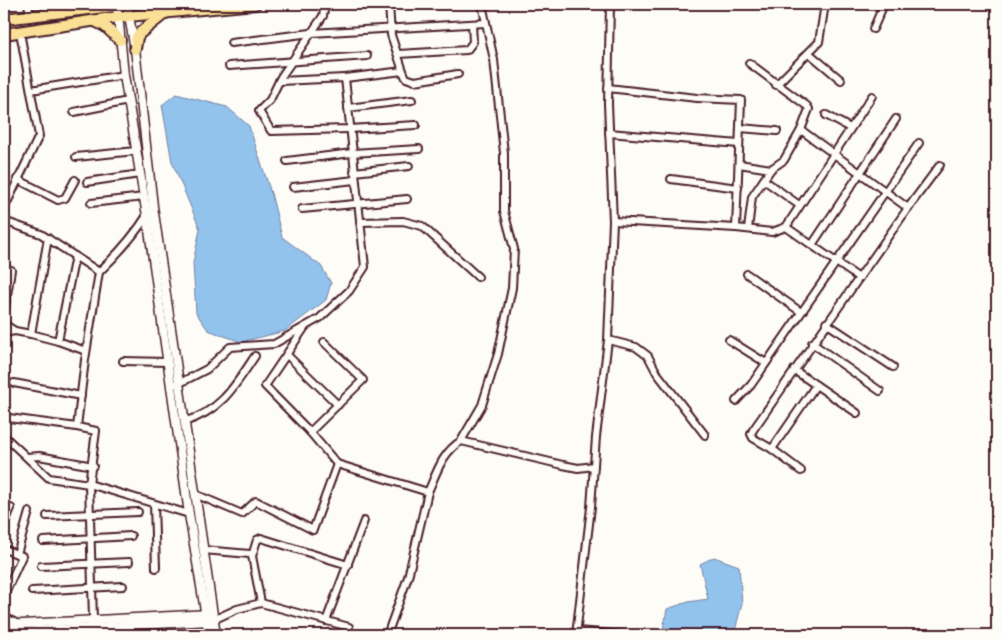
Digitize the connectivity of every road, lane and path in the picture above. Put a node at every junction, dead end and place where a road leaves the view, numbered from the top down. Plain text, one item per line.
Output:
1 (28, 4) edge
2 (124, 4) edge
3 (255, 4) edge
4 (325, 4) edge
5 (389, 4) edge
6 (482, 4) edge
7 (610, 4) edge
8 (825, 4) edge
9 (884, 4) edge
10 (87, 6) edge
11 (166, 12) junction
12 (30, 16) junction
13 (123, 17) junction
14 (4, 19) edge
15 (95, 21) junction
16 (486, 23) junction
17 (472, 24) junction
18 (391, 28) junction
19 (873, 29) dead end
20 (20, 32) junction
21 (311, 33) junction
22 (4, 34) edge
23 (120, 40) junction
24 (232, 43) dead end
25 (135, 49) junction
26 (809, 53) junction
27 (398, 54) junction
28 (367, 56) dead end
29 (291, 62) junction
30 (749, 63) dead end
31 (229, 66) dead end
32 (403, 71) junction
33 (458, 74) dead end
34 (124, 75) junction
35 (345, 78) junction
36 (841, 80) dead end
37 (279, 81) junction
38 (776, 84) junction
39 (608, 88) junction
40 (31, 90) junction
41 (872, 96) dead end
42 (412, 100) dead end
43 (128, 101) junction
44 (348, 108) junction
45 (74, 112) dead end
46 (826, 115) dead end
47 (896, 118) dead end
48 (416, 125) dead end
49 (740, 128) junction
50 (850, 128) junction
51 (350, 129) junction
52 (801, 130) junction
53 (776, 131) dead end
54 (609, 133) junction
55 (918, 143) dead end
56 (739, 144) junction
57 (419, 149) dead end
58 (136, 151) junction
59 (352, 153) junction
60 (833, 154) junction
61 (76, 157) dead end
62 (287, 161) dead end
63 (738, 164) junction
64 (940, 165) dead end
65 (409, 166) dead end
66 (771, 169) junction
67 (354, 172) junction
68 (140, 174) junction
69 (859, 174) junction
70 (17, 179) junction
71 (75, 180) dead end
72 (355, 180) junction
73 (671, 180) dead end
74 (764, 180) junction
75 (87, 182) dead end
76 (293, 188) dead end
77 (738, 188) junction
78 (884, 191) junction
79 (144, 198) junction
80 (407, 200) dead end
81 (92, 204) dead end
82 (358, 204) junction
83 (799, 205) junction
84 (153, 206) junction
85 (908, 208) junction
86 (4, 209) edge
87 (302, 209) dead end
88 (147, 216) junction
89 (4, 221) edge
90 (613, 221) junction
91 (360, 222) junction
92 (786, 227) junction
93 (736, 228) junction
94 (748, 229) junction
95 (48, 238) junction
96 (812, 245) junction
97 (75, 256) junction
98 (836, 261) junction
99 (4, 268) edge
100 (99, 272) junction
101 (747, 274) dead end
102 (478, 277) dead end
103 (859, 278) junction
104 (801, 312) junction
105 (4, 314) edge
106 (826, 323) junction
107 (4, 324) edge
108 (306, 326) junction
109 (15, 330) junction
110 (4, 333) edge
111 (31, 334) junction
112 (58, 340) junction
113 (608, 340) junction
114 (729, 340) dead end
115 (324, 342) dead end
116 (812, 344) junction
117 (86, 351) junction
118 (287, 355) junction
119 (256, 356) dead end
120 (123, 361) dead end
121 (168, 362) junction
122 (766, 363) junction
123 (893, 367) dead end
124 (794, 370) junction
125 (14, 383) dead end
126 (175, 384) junction
127 (816, 385) junction
128 (880, 391) dead end
129 (81, 396) junction
130 (736, 401) dead end
131 (338, 404) junction
132 (857, 413) dead end
133 (9, 418) dead end
134 (184, 422) junction
135 (77, 427) junction
136 (310, 432) junction
137 (705, 435) dead end
138 (4, 436) edge
139 (461, 441) junction
140 (772, 449) junction
141 (27, 457) junction
142 (337, 464) junction
143 (93, 466) junction
144 (594, 466) junction
145 (801, 471) dead end
146 (89, 484) junction
147 (428, 492) junction
148 (195, 494) junction
149 (154, 504) junction
150 (11, 508) dead end
151 (29, 512) dead end
152 (138, 512) dead end
153 (90, 513) junction
154 (189, 514) junction
155 (47, 516) dead end
156 (364, 521) dead end
157 (4, 525) edge
158 (131, 536) dead end
159 (91, 538) junction
160 (43, 541) dead end
161 (4, 549) edge
162 (203, 550) junction
163 (17, 554) junction
164 (252, 556) junction
165 (92, 562) junction
166 (129, 562) dead end
167 (348, 565) junction
168 (41, 566) dead end
169 (156, 568) dead end
170 (123, 586) dead end
171 (92, 588) junction
172 (32, 591) dead end
173 (4, 596) edge
174 (261, 604) junction
175 (4, 617) edge
176 (135, 617) junction
177 (209, 617) junction
178 (92, 619) junction
179 (326, 621) junction
180 (135, 626) junction
181 (349, 627) dead end
182 (5, 630) edge
183 (16, 630) edge
184 (82, 632) edge
185 (34, 633) edge
186 (576, 633) edge
187 (134, 635) edge
188 (208, 635) edge
189 (216, 635) edge
190 (387, 635) edge
191 (625, 635) edge

1 - 12 street
2 - 10 main road
2 - 13 street
3 - 11 main road
4 - 21 street
5 - 18 street
6 - 16 street
7 - 39 street
8 - 26 street
9 - 19 street
10 - 12 main road
11 - 13 main road
11 - 25 main road
12 - 14 main road
13 - 15 main road
13 - 23 street
13 - 25 street
15 - 20 main road
15 - 23 main road
16 - 17 street
16 - 139 street
17 - 18 street
17 - 27 street
18 - 21 street
18 - 27 street
20 - 22 main road
20 - 40 street
21 - 24 street
21 - 29 street
23 - 34 street
25 - 84 street
26 - 36 street
26 - 38 street
27 - 32 street
28 - 29 street
29 - 31 street
29 - 37 street
30 - 38 street
32 - 33 street
32 - 35 street
34 - 40 street
34 - 43 street
35 - 37 street
35 - 44 street
37 - 51 street
38 - 52 street
39 - 49 street
39 - 54 street
40 - 70 street
41 - 50 street
42 - 44 street
43 - 45 street
43 - 58 street
44 - 51 street
46 - 50 street
47 - 69 street
48 - 51 street
49 - 53 street
49 - 56 street
50 - 60 street
51 - 59 street
52 - 60 street
52 - 66 street
54 - 56 street
54 - 90 street
55 - 78 street
56 - 63 street
57 - 59 street
58 - 61 street
58 - 68 street
59 - 62 street
59 - 67 street
60 - 69 street
60 - 83 street
63 - 66 street
63 - 77 street
64 - 85 street
65 - 67 street
66 - 74 street
67 - 72 street
68 - 75 street
68 - 79 street
69 - 78 street
69 - 96 street
70 - 71 street
70 - 86 street
72 - 76 street
72 - 82 street
73 - 77 street
74 - 83 street
74 - 94 street
77 - 93 street
78 - 85 street
78 - 98 street
79 - 81 street
79 - 88 street
80 - 82 street
82 - 87 street
82 - 91 street
83 - 92 street
84 - 88 street
84 - 126 street
85 - 103 street
88 - 100 street
88 - 121 street
89 - 95 street
90 - 93 street
90 - 113 street
91 - 102 street
91 - 108 street
92 - 94 street
92 - 96 street
93 - 94 street
95 - 97 street
95 - 111 street
96 - 98 street
97 - 100 street
97 - 112 street
98 - 103 street
98 - 104 street
99 - 105 street
100 - 117 street
101 - 104 street
103 - 106 street
104 - 122 street
106 - 116 street
106 - 123 street
107 - 109 street
108 - 118 street
108 - 126 street
109 - 110 street
109 - 111 street
111 - 112 street
112 - 117 street
113 - 137 street
113 - 144 street
114 - 122 street
115 - 131 street
116 - 124 street
116 - 128 street
117 - 129 street
118 - 131 street
118 - 136 street
119 - 134 street
120 - 121 street
121 - 126 street
122 - 130 street
124 - 127 street
124 - 140 street
125 - 129 street
126 - 134 street
126 - 154 street
127 - 132 street
127 - 140 street
129 - 135 street
131 - 136 street
133 - 135 street
134 - 148 street
135 - 143 street
136 - 142 street
138 - 141 street
139 - 144 street
139 - 147 street
140 - 145 street
141 - 143 street
141 - 146 street
142 - 147 street
142 - 148 street
143 - 146 street
144 - 186 street
146 - 149 street
146 - 153 street
147 - 190 street
148 - 162 street
149 - 154 street
149 - 169 street
150 - 157 street
151 - 163 street
152 - 153 street
153 - 155 street
153 - 159 street
154 - 177 street
156 - 167 street
158 - 159 street
159 - 160 street
159 - 165 street
161 - 163 street
162 - 164 street
162 - 177 street
163 - 173 street
164 - 167 street
164 - 174 street
165 - 166 street
165 - 168 street
165 - 171 street
167 - 179 street
170 - 171 street
171 - 172 street
171 - 178 street
174 - 177 street
174 - 179 street
175 - 183 street
176 - 177 street
176 - 178 street
176 - 180 street
177 - 180 street
177 - 188 street
177 - 189 street
178 - 183 street
179 - 181 street
180 - 184 street
180 - 187 street
182 - 183 street
183 - 185 street
184 - 185 street
186 - 191 street

